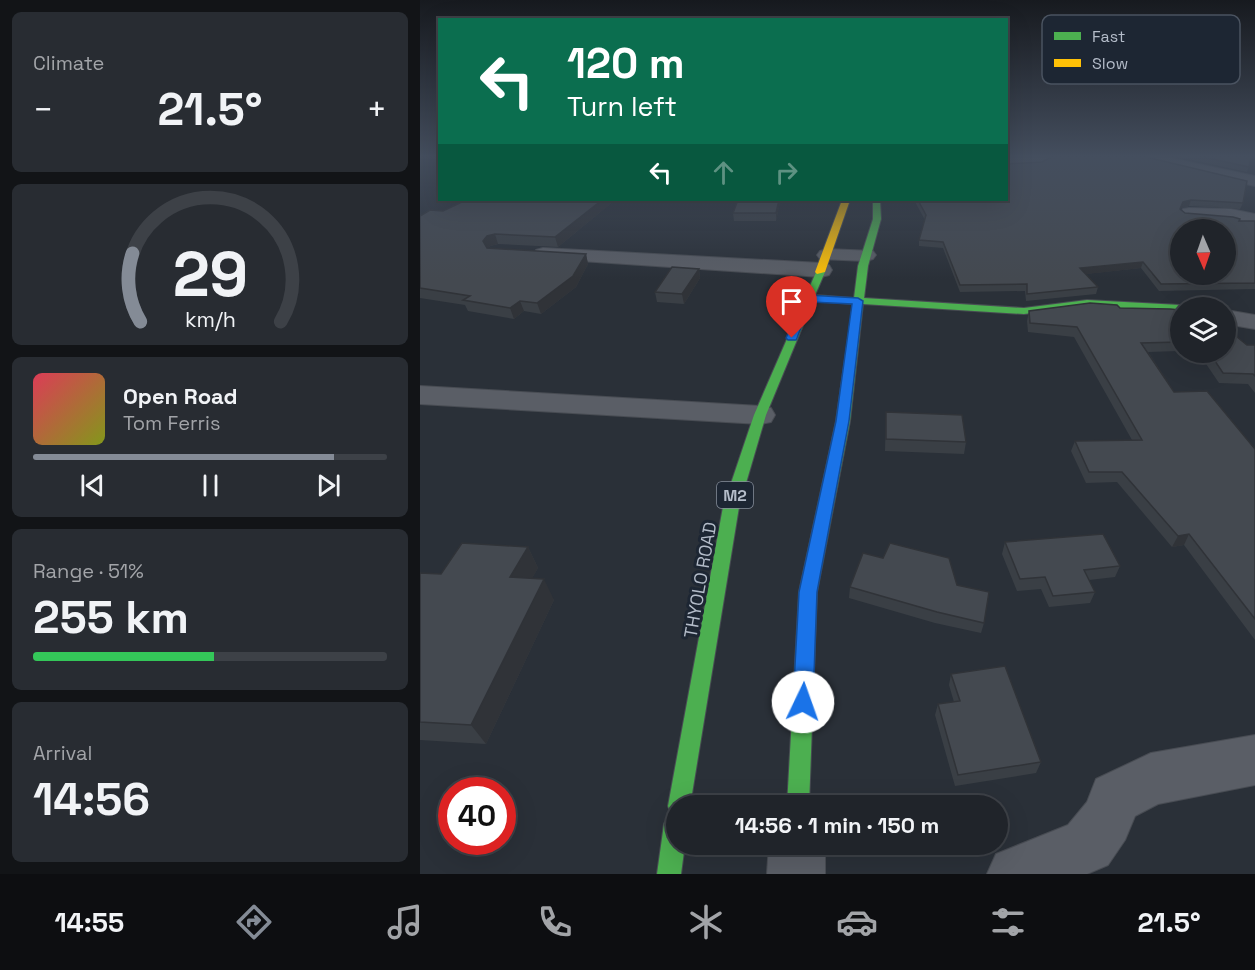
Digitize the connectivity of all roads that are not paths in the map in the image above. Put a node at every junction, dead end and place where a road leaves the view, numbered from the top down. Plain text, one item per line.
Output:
1 (846, 201) edge
2 (876, 201) edge
3 (1189, 213) edge
4 (1255, 220) edge
5 (520, 253) edge
6 (866, 255) junction
7 (824, 262) junction
8 (808, 298) junction
9 (858, 301) junction
10 (1170, 307) edge
11 (1236, 319) edge
12 (1255, 322) edge
13 (420, 395) edge
14 (760, 415) junction
15 (1255, 759) edge
16 (681, 795) edge
17 (799, 795) edge
18 (672, 855) edge
19 (797, 855) edge
20 (669, 874) edge
21 (796, 874) edge
22 (1016, 874) edge

1 - 7 main road, THYOLO ROAD / M2
2 - 6 main road
3 - 4 street
5 - 7 street
6 - 7 street
6 - 9 main road
7 - 8 main road, THYOLO ROAD / M2
8 - 9 main road
8 - 14 main road, THYOLO ROAD / M2
9 - 10 main road
9 - 17 main road
11 - 12 street
13 - 14 street
14 - 16 main road, THYOLO ROAD / M2
15 - 22 street
18 - 20 main road
19 - 21 street

